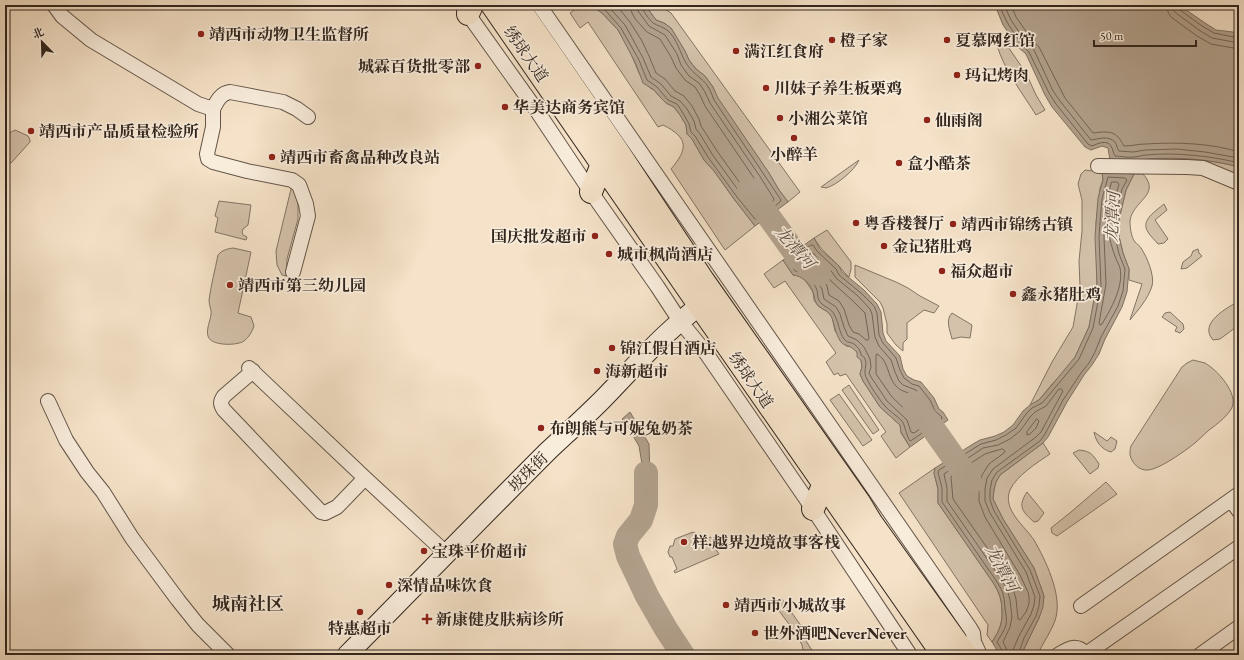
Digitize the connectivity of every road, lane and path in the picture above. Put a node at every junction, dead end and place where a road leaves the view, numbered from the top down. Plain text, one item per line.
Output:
1 (54, 5) edge
2 (492, 5) edge
3 (517, 5) edge
4 (538, 5) edge
5 (467, 8) edge
6 (213, 109) junction
7 (308, 116) dead end
8 (602, 164) junction
9 (1098, 166) dead end
10 (1239, 183) edge
11 (591, 192) junction
12 (293, 272) dead end
13 (711, 305) junction
14 (684, 326) junction
15 (48, 401) dead end
16 (364, 478) junction
17 (824, 483) junction
18 (1236, 502) edge
19 (813, 509) junction
20 (1239, 547) edge
21 (447, 554) junction
22 (1081, 606) dead end
23 (1239, 627) edge
24 (973, 652) edge
25 (228, 655) edge
26 (348, 655) edge
27 (362, 655) edge
28 (910, 655) edge
29 (943, 655) edge
30 (1058, 655) edge
31 (1087, 655) edge
32 (1200, 655) edge

1 - 6 street
2 - 8 main road, 绣球大道
3 - 13 main road, 绣球大道
4 - 24 street
5 - 11 street
6 - 7 street
6 - 12 street
8 - 11 main road
8 - 13 main road, 绣球大道
9 - 10 street
11 - 14 street
13 - 14 main road, 坡珠街
13 - 17 main road, 绣球大道
13 - 24 main road, 绣球大道
14 - 19 street
14 - 21 main road, 坡珠街
14 - 27 main road, 坡珠街
15 - 25 street
16 - 16 street
16 - 21 street
17 - 19 main road
17 - 29 main road, 绣球大道
18 - 22 street
19 - 28 street
20 - 31 street
21 - 26 main road, 坡珠街
23 - 32 street
30 - 31 street

